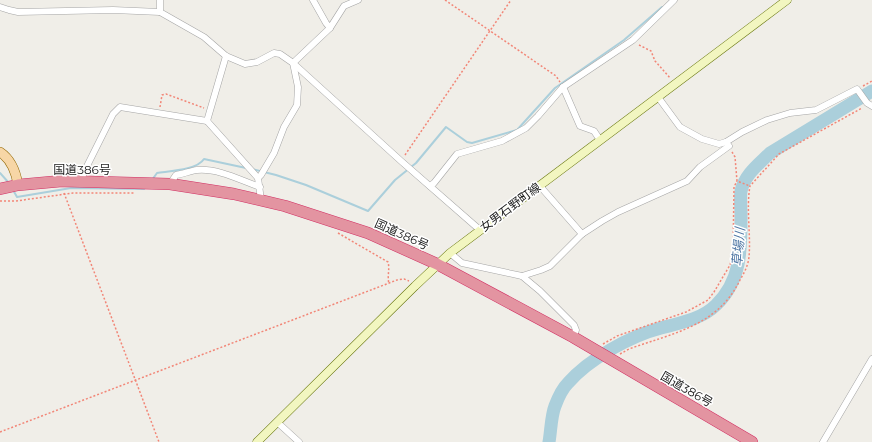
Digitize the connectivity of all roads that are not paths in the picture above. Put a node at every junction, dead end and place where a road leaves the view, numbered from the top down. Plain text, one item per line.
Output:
1 (160, 0) edge
2 (314, 0) edge
3 (358, 0) edge
4 (674, 0) edge
5 (787, 0) edge
6 (0, 7) edge
7 (160, 12) junction
8 (330, 28) junction
9 (226, 56) junction
10 (293, 63) junction
11 (563, 86) junction
12 (658, 97) junction
13 (870, 105) edge
14 (207, 121) junction
15 (600, 140) junction
16 (728, 144) junction
17 (0, 152) edge
18 (258, 178) junction
19 (81, 181) junction
20 (170, 184) junction
21 (18, 185) junction
22 (539, 185) junction
23 (430, 186) junction
24 (260, 187) junction
25 (0, 189) edge
26 (261, 200) junction
27 (480, 230) junction
28 (582, 234) junction
29 (450, 253) junction
30 (437, 264) junction
31 (522, 276) junction
32 (572, 337) junction
33 (872, 359) edge
34 (277, 422) junction
35 (256, 442) edge
36 (298, 442) edge
37 (752, 442) edge
38 (823, 442) edge

1 - 7 street
2 - 8 street
3 - 8 street
4 - 11 street
5 - 12 main road, 女男石野町線
6 - 7 street
7 - 9 street
8 - 10 street
9 - 10 street
9 - 14 street
10 - 18 street
10 - 23 street
11 - 15 street
11 - 23 street
12 - 15 main road, 女男石野町線
12 - 16 street
13 - 16 street
14 - 18 street
14 - 19 street
15 - 22 main road, 女男石野町線
16 - 28 street
17 - 21 main road
18 - 24 street
19 - 20 highway, 国道386号
19 - 21 highway, 国道386号
20 - 24 street
20 - 26 highway, 国道386号
21 - 25 highway, 国道386号
22 - 27 main road, 女男石野町線
22 - 28 street
23 - 27 street
24 - 26 street
26 - 30 highway, 国道386号
27 - 29 main road, 女男石野町線
28 - 31 street
29 - 30 main road, 女男石野町線
29 - 31 street
30 - 32 highway, 国道386号
30 - 34 main road, 女男石野町線
31 - 32 street
32 - 37 highway, 国道386号
33 - 38 street
34 - 35 main road, 女男石野町線
34 - 36 street

